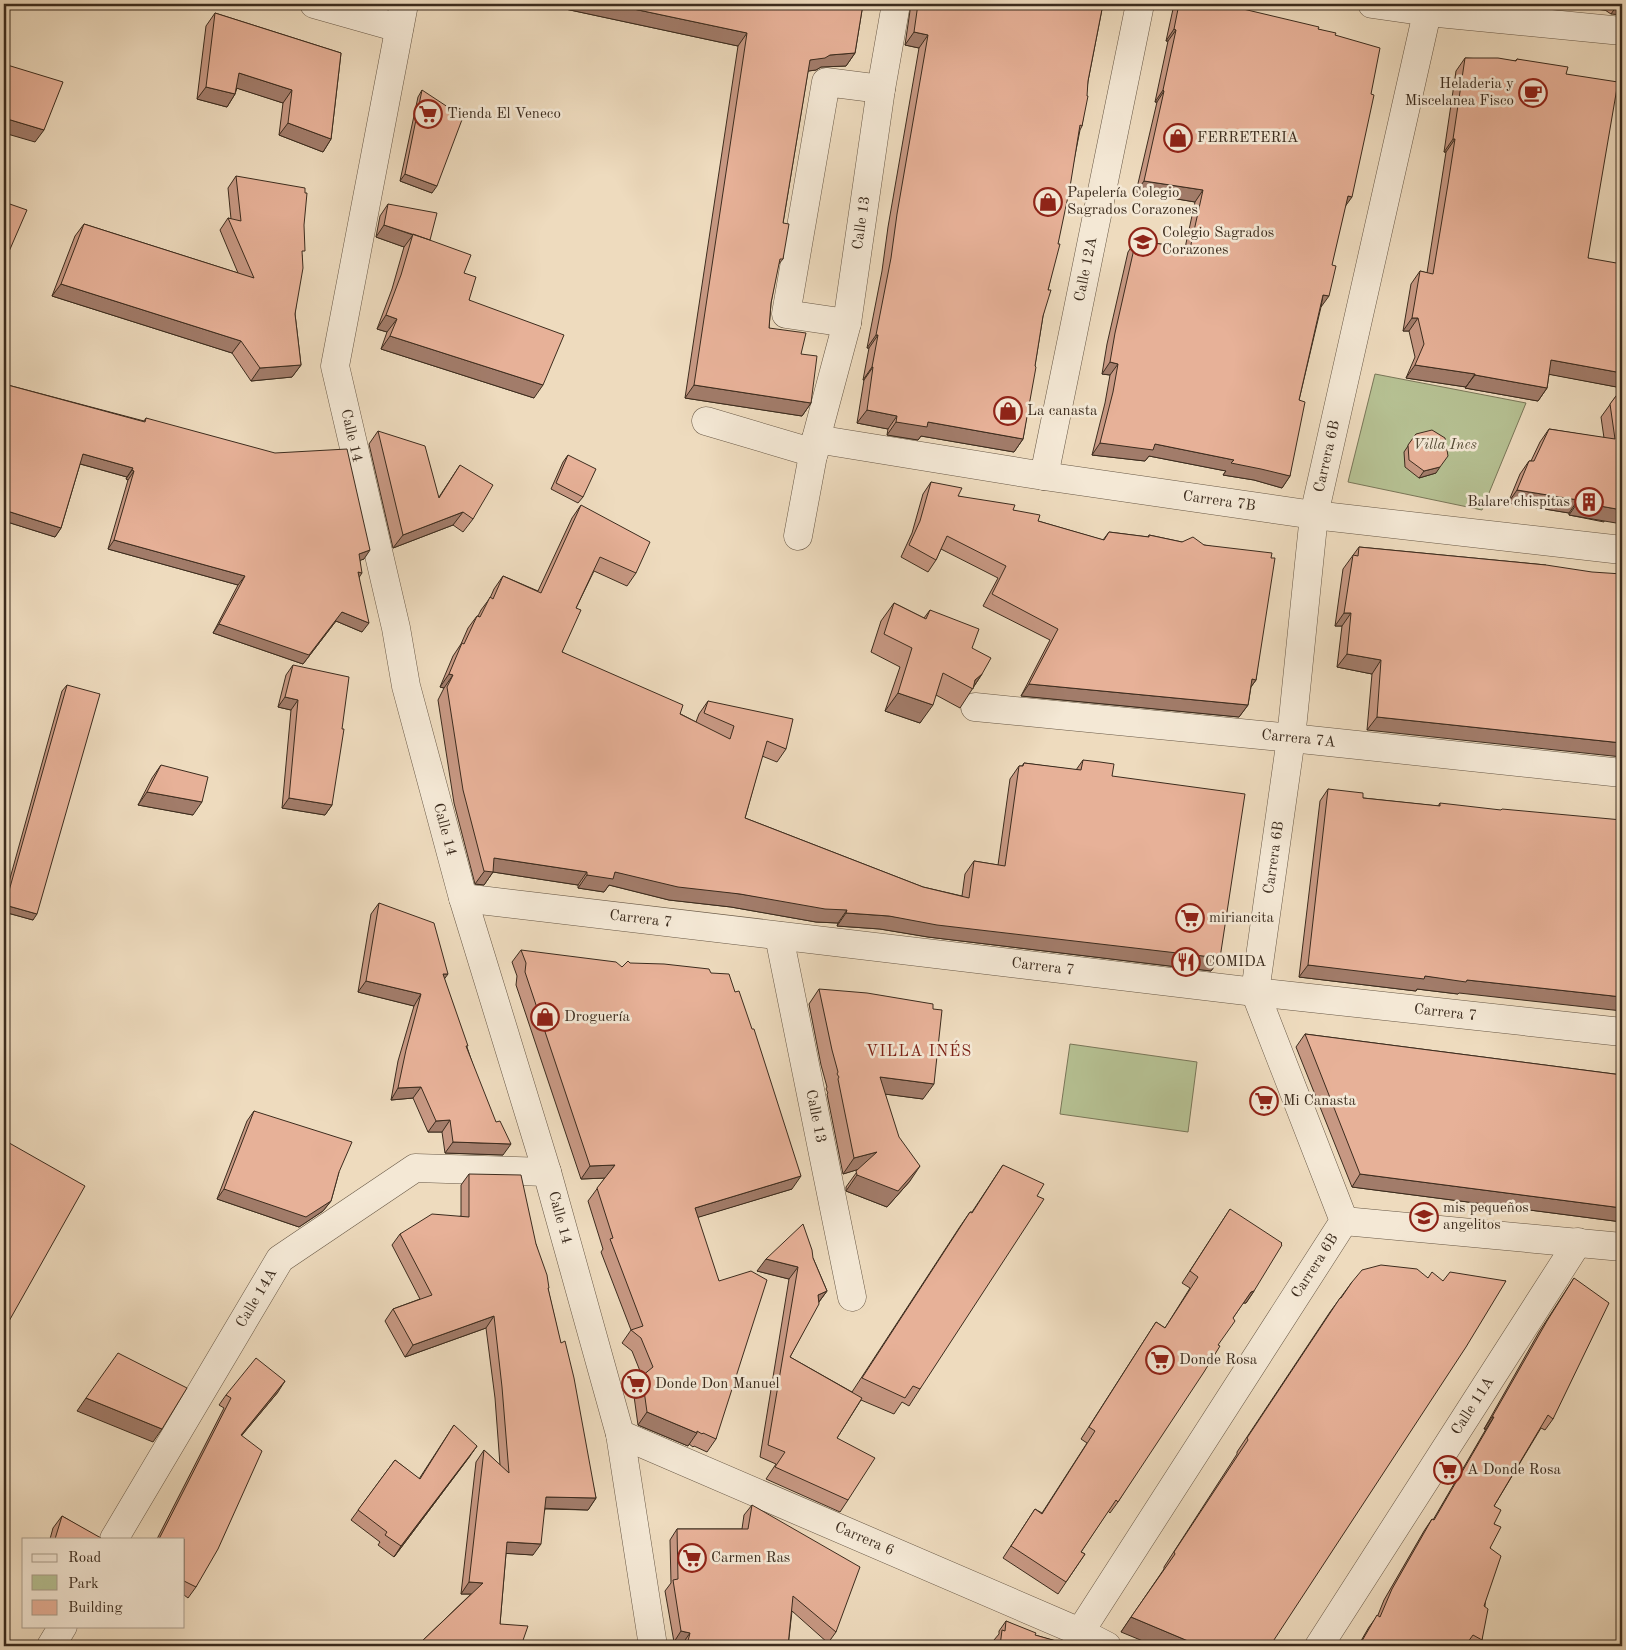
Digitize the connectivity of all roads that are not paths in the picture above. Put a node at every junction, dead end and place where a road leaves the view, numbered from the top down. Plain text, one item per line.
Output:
1 (314, 4) edge
2 (896, 4) edge
3 (1140, 4) edge
4 (1372, 4) edge
5 (1429, 8) edge
6 (402, 16) edge
7 (1622, 31) edge
8 (882, 89) junction
9 (846, 323) junction
10 (706, 421) dead end
11 (815, 446) junction
12 (1044, 476) junction
13 (1314, 515) junction
14 (798, 536) dead end
15 (1622, 550) edge
16 (975, 707) edge
17 (1291, 738) junction
18 (1622, 773) edge
19 (463, 898) junction
20 (779, 936) junction
21 (1255, 992) junction
22 (1622, 1032) edge
23 (547, 1172) junction
24 (1344, 1221) junction
25 (1578, 1242) junction
26 (1622, 1247) edge
27 (852, 1297) dead end
28 (620, 1434) junction
29 (115, 1538) edge
30 (62, 1628) edge
31 (1080, 1632) junction
32 (51, 1646) edge
33 (653, 1646) edge
34 (1107, 1646) edge
35 (1319, 1646) edge

1 - 6 street
2 - 8 street, Calle 13
3 - 12 street, Calle 12A
4 - 5 street
5 - 7 street
5 - 13 street, Carrera 6B
6 - 19 street, Calle 14
8 - 9 street, Calle 13
8 - 9 street
9 - 11 street, Calle 13
10 - 11 street, Carrera 7B
11 - 12 street, Carrera 7B
11 - 14 street, Calle 13
12 - 13 street, Carrera 7B
13 - 15 street, Carrera 7B
13 - 17 street, Carrera 6B
16 - 17 street, Carrera 7A
17 - 18 street, Carrera 7A
17 - 21 street, Carrera 6B
19 - 20 street, Carrera 7
19 - 23 street, Calle 14
20 - 21 street, Carrera 7
20 - 27 street, Calle 13
21 - 22 street, Carrera 7
21 - 24 street, Carrera 6B
23 - 28 street, Calle 14
23 - 29 street, Calle 14A
24 - 25 street
24 - 31 street, Carrera 6B
25 - 26 street
25 - 35 street, Calle 11A
28 - 31 street, Carrera 6
28 - 33 street, Calle 14
30 - 32 street
31 - 34 street, Carrera 6

